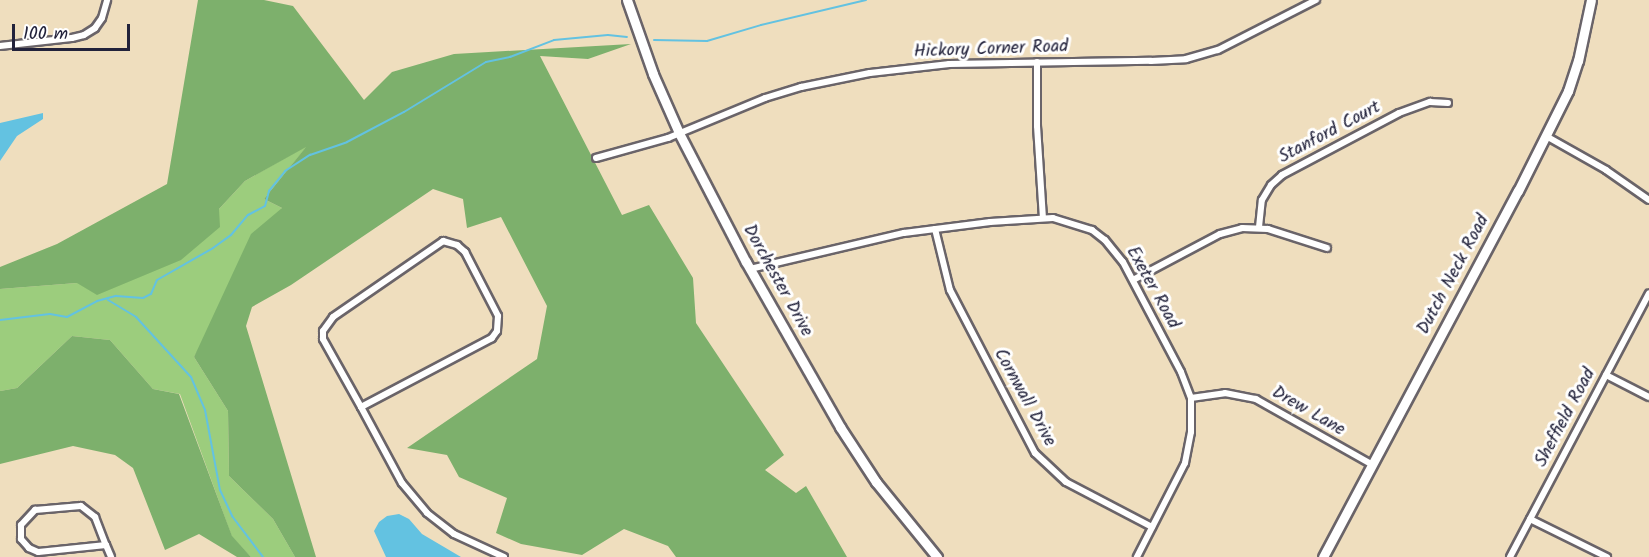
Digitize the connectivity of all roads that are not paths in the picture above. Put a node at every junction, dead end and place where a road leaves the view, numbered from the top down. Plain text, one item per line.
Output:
1 (107, 0) edge
2 (627, 0) edge
3 (1316, 0) edge
4 (1591, 0) edge
5 (0, 46) edge
6 (1037, 62) junction
7 (1448, 103) dead end
8 (678, 133) junction
9 (1546, 136) junction
10 (596, 158) dead end
11 (1649, 200) edge
12 (1043, 218) junction
13 (1259, 227) junction
14 (935, 229) junction
15 (1327, 248) dead end
16 (750, 269) junction
17 (1133, 280) junction
18 (1649, 293) edge
19 (1606, 375) junction
20 (1649, 397) edge
21 (1191, 398) junction
22 (361, 407) junction
23 (1371, 465) junction
24 (1530, 519) junction
25 (1152, 527) junction
26 (106, 545) junction
27 (111, 557) edge
28 (504, 557) edge
29 (937, 557) edge
30 (1137, 557) edge
31 (1323, 557) edge
32 (1510, 557) edge
33 (1607, 557) edge

1 - 5 street
2 - 8 street, Dorchester Drive
3 - 6 street, Hickory Corner Road
4 - 9 street, Dutch Neck Road
6 - 8 street, Hickory Corner Road
6 - 12 street
7 - 13 street, Stanford Court
8 - 10 street, Hickory Corner Road
8 - 16 street, Dorchester Drive
9 - 11 street
9 - 23 street, Dutch Neck Road
12 - 14 street, Exeter Road
12 - 17 street, Exeter Road
13 - 15 street
13 - 17 street
14 - 16 street, Exeter Road
14 - 25 street, Cornwall Drive
16 - 29 street, Dorchester Drive
17 - 21 street, Exeter Road
18 - 19 street, Sheffield Road
19 - 20 street
19 - 24 street, Sheffield Road
21 - 23 street, Drew Lane
21 - 25 street, Exeter Road
22 - 22 street
22 - 28 street
23 - 31 street, Dutch Neck Road
24 - 32 street, Sheffield Road
24 - 33 street
25 - 30 street, Exeter Road
26 - 26 street
26 - 27 street

